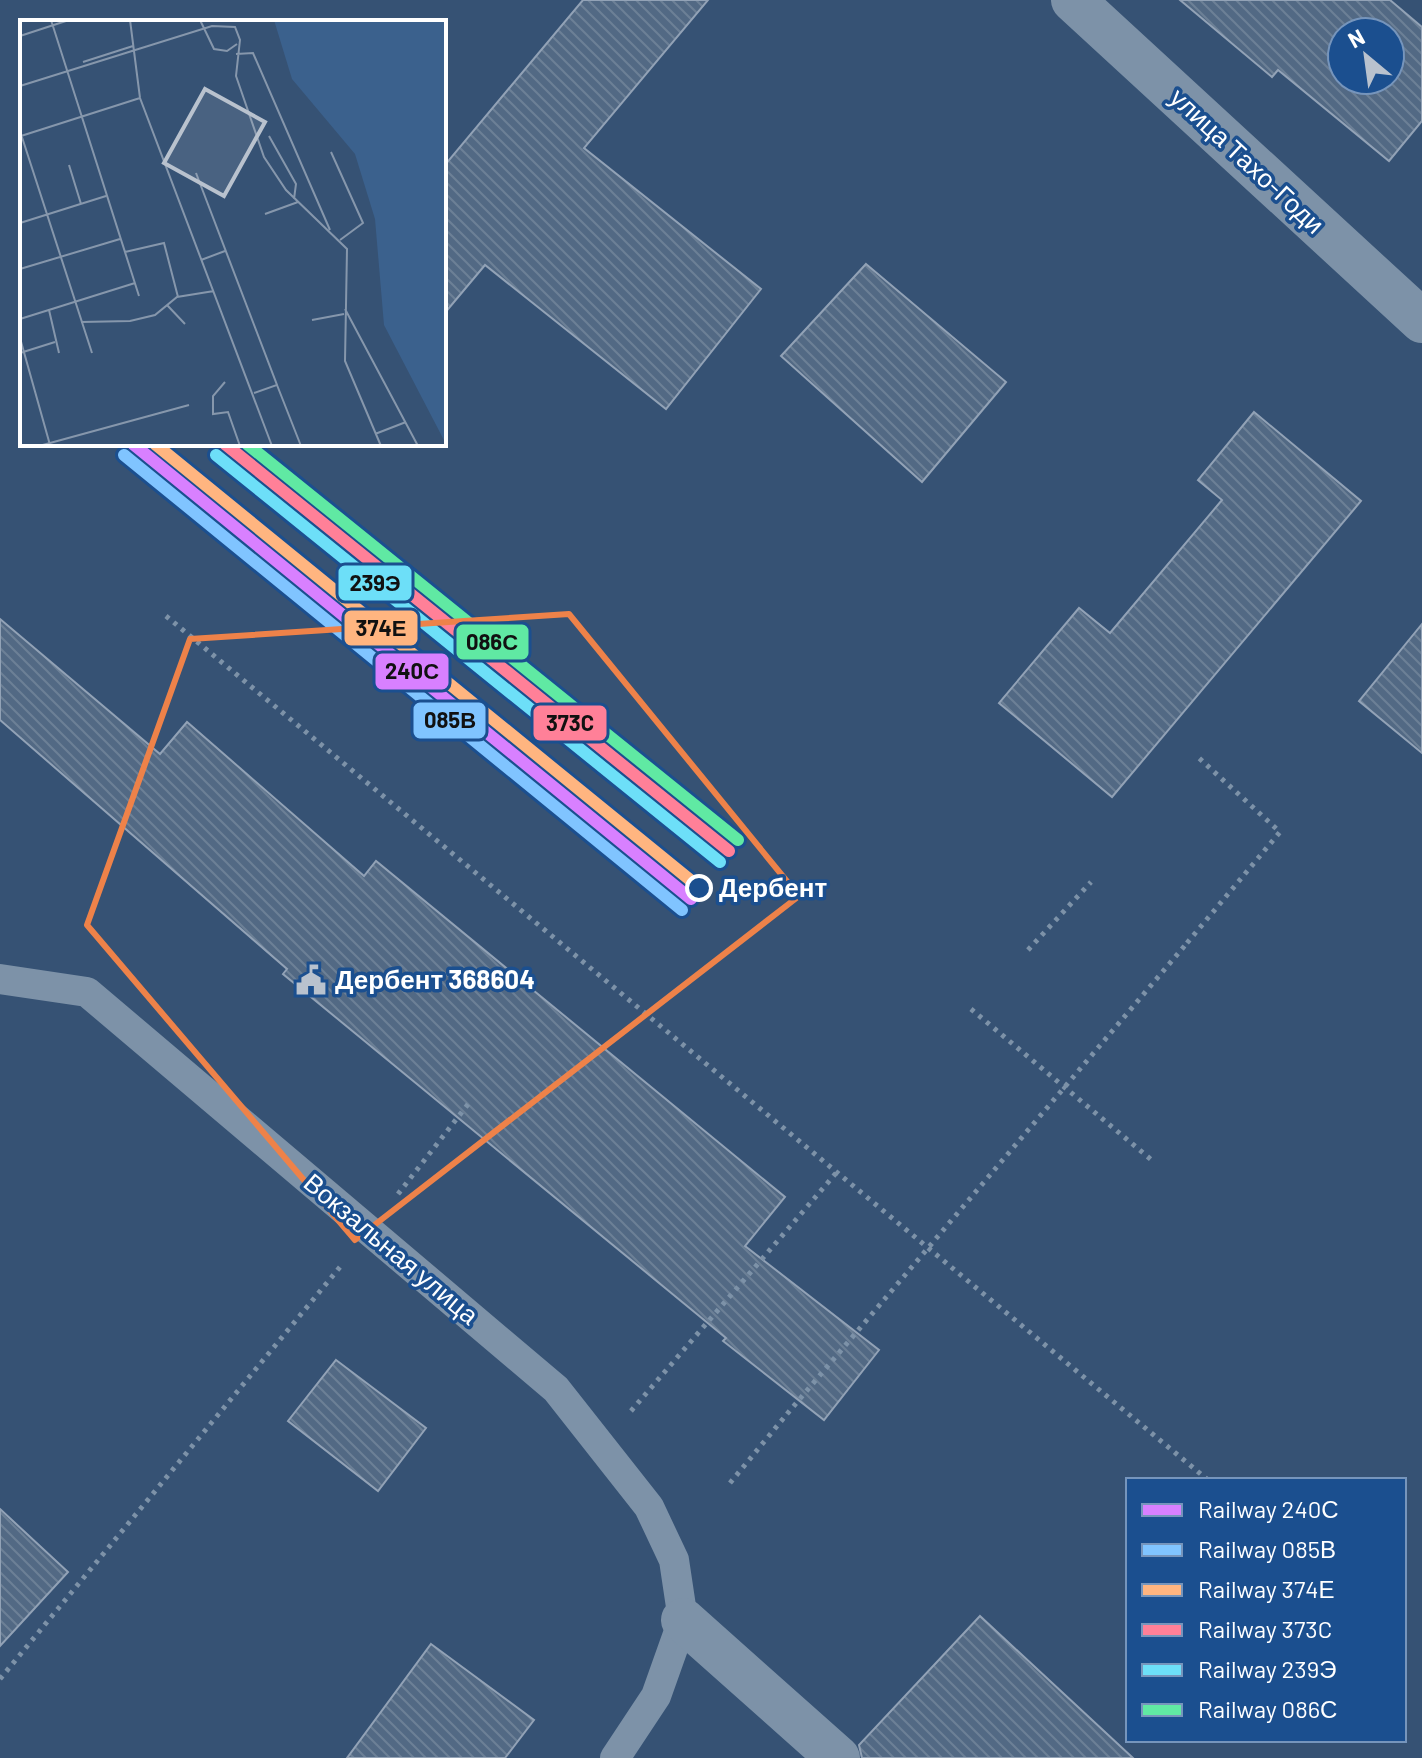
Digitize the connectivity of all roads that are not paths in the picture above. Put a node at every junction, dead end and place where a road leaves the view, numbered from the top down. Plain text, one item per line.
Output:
1 (1073, 0) edge
2 (1422, 321) edge
3 (0, 979) edge
4 (683, 1620) junction
5 (615, 1758) edge
6 (838, 1758) edge

1 - 2 street, улица Тахо-Годи
3 - 4 lane, Вокзальная улица
4 - 5 lane, Вокзальная улица
4 - 6 street

